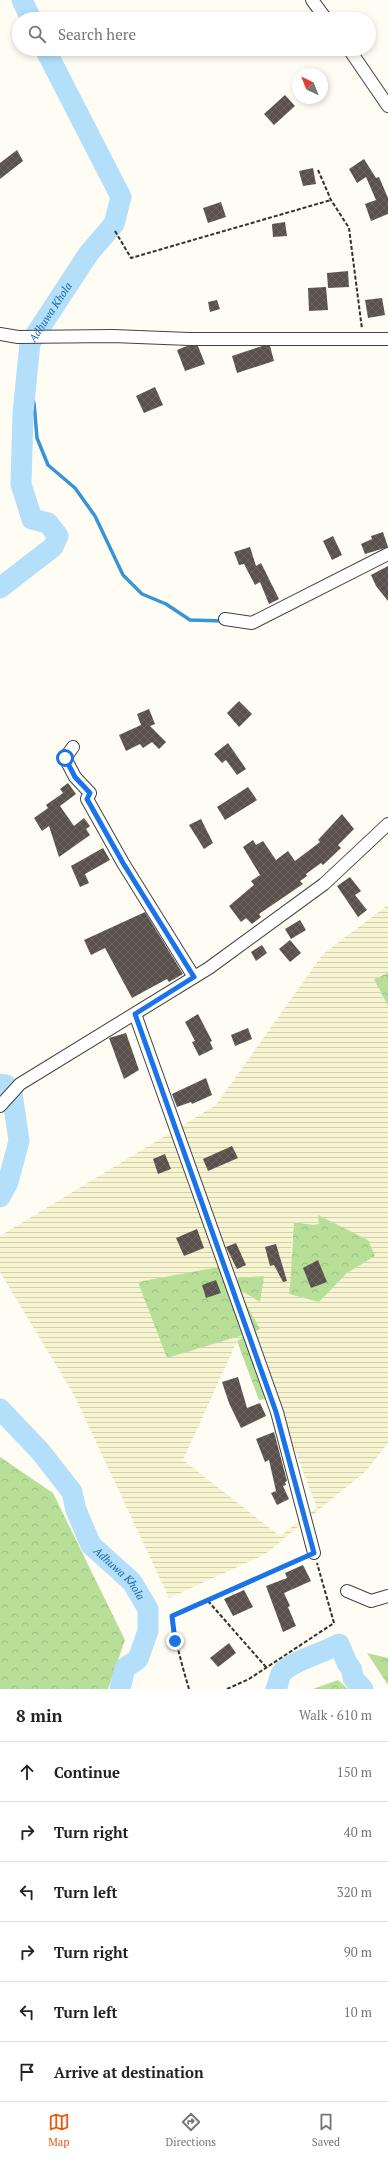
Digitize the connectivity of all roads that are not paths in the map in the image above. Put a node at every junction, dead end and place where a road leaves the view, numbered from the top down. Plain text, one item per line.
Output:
1 (312, 0) edge
2 (321, 12) edge
3 (354, 56) edge
4 (388, 106) edge
5 (0, 334) edge
6 (388, 339) edge
7 (388, 554) edge
8 (225, 619) dead end
9 (73, 747) dead end
10 (388, 824) edge
11 (194, 977) junction
12 (135, 1014) junction
13 (1, 1104) edge
14 (314, 1553) road end
15 (347, 1591) dead end
16 (388, 1596) edge

1 - 2 street
3 - 4 street
5 - 6 street
7 - 8 street
9 - 11 street
10 - 11 street
11 - 12 street
12 - 13 street
12 - 14 street
15 - 16 street

